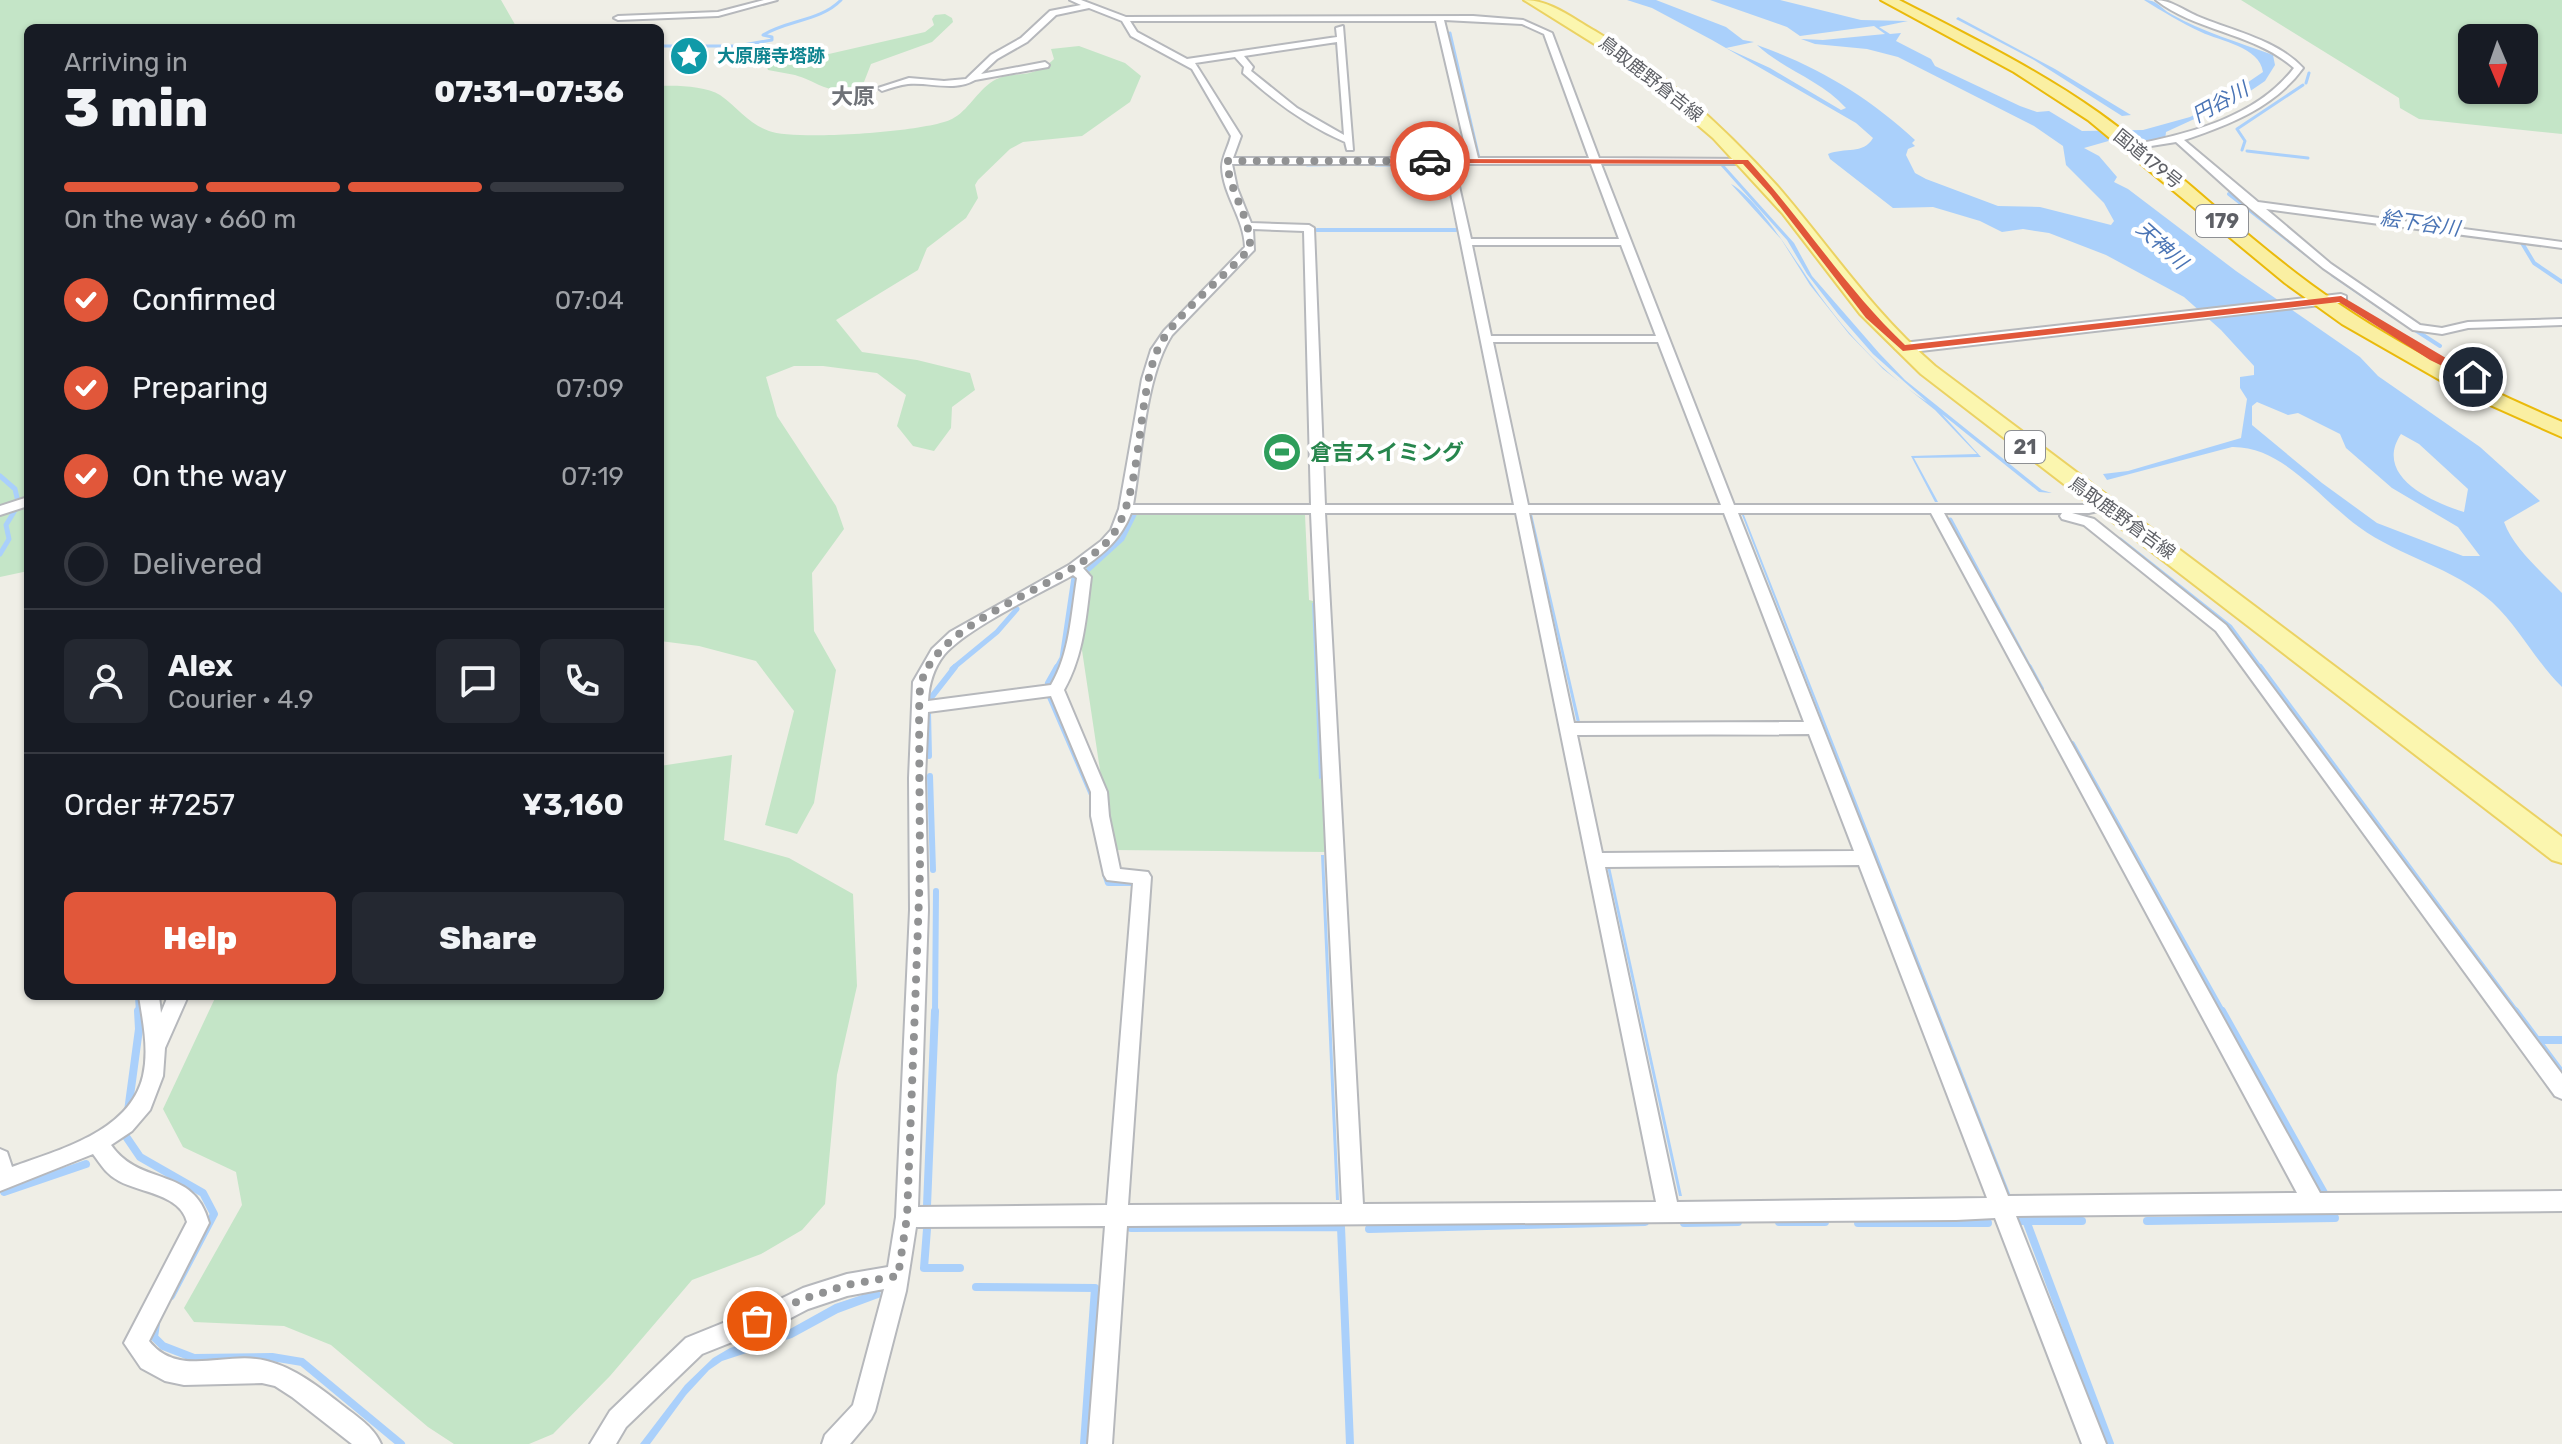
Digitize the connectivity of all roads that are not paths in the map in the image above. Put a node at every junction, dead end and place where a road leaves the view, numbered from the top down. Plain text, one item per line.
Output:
1 (773, 0) edge
2 (1074, 0) edge
3 (1530, 0) edge
4 (1888, 0) edge
5 (1900, 0) edge
6 (2160, 0) edge
7 (1090, 6) junction
8 (1440, 15) junction
9 (1561, 15) junction
10 (618, 18) dead end
11 (1339, 18) junction
12 (1125, 19) junction
13 (1463, 19) junction
14 (1341, 39) junction
15 (1237, 54) junction
16 (1187, 62) junction
17 (1045, 65) dead end
18 (973, 78) junction
19 (882, 88) dead end
20 (1348, 140) junction
21 (2180, 141) junction
22 (2142, 146) junction
23 (1227, 161) junction
24 (1449, 161) junction
25 (1474, 161) junction
26 (1596, 161) junction
27 (1745, 161) junction
28 (1351, 162) junction
29 (2251, 204) junction
30 (1247, 226) junction
31 (1466, 242) junction
32 (1625, 242) junction
33 (2562, 245) edge
34 (2341, 299) junction
35 (2320, 300) junction
36 (2562, 322) edge
37 (1486, 339) junction
38 (1664, 339) junction
39 (1903, 348) junction
40 (2562, 418) edge
41 (2562, 430) edge
42 (24, 502) edge
43 (2107, 505) junction
44 (1729, 508) junction
45 (1126, 509) junction
46 (1522, 509) junction
47 (1318, 510) junction
48 (0, 511) edge
49 (1936, 511) junction
50 (1074, 568) junction
51 (1056, 690) junction
52 (919, 708) junction
53 (1815, 728) junction
54 (1566, 729) junction
55 (2562, 852) edge
56 (1866, 858) junction
57 (1594, 860) junction
58 (150, 1000) edge
59 (176, 1000) edge
60 (158, 1043) junction
61 (2562, 1090) edge
62 (98, 1144) junction
63 (1, 1173) edge
64 (2562, 1201) edge
65 (2315, 1204) junction
66 (1999, 1206) junction
67 (1668, 1210) junction
68 (1353, 1214) junction
69 (1118, 1216) junction
70 (907, 1217) junction
71 (898, 1276) junction
72 (369, 1444) edge
73 (602, 1444) edge
74 (834, 1444) edge
75 (1100, 1444) edge
76 (2094, 1444) edge

1 - 10 street
2 - 7 street
3 - 9 main road, 鳥取鹿野倉吉線 / 21
4 - 22 highway, 国道179号 / 179
5 - 22 highway, 国道179号 / 179
6 - 21 street
7 - 12 street
7 - 18 street
8 - 11 street
8 - 13 street
8 - 25 street
9 - 13 street
9 - 27 main road, 鳥取鹿野倉吉線 / 21
11 - 12 street
11 - 14 street
12 - 16 street
13 - 26 street
14 - 15 street
14 - 20 street
15 - 16 street
15 - 20 street
16 - 23 street
17 - 18 street
18 - 19 street
20 - 28 street
21 - 22 street
21 - 29 street
22 - 34 highway, 国道179号 / 179
22 - 35 highway, 国道179号 / 179
23 - 28 street
23 - 30 street
24 - 25 street
24 - 28 street
24 - 31 street
25 - 26 street
26 - 27 street
26 - 32 street
27 - 39 main road, 鳥取鹿野倉吉線 / 21
29 - 33 street
29 - 36 street
30 - 45 street
30 - 47 street
31 - 32 street
31 - 37 street
32 - 38 street
34 - 35 street
34 - 40 highway, 国道179号 / 179
35 - 39 street
35 - 41 highway, 国道179号 / 179
37 - 38 street
37 - 46 street
38 - 44 street
39 - 43 main road, 鳥取鹿野倉吉線 / 21
42 - 48 street
43 - 49 street
43 - 55 main road, 鳥取鹿野倉吉線 / 21
44 - 46 street
44 - 49 street
44 - 53 street
45 - 47 street
45 - 50 street
46 - 47 street
46 - 54 street
47 - 68 street
49 - 61 street
49 - 65 street
50 - 51 street
50 - 52 street
51 - 52 street
51 - 69 street
52 - 70 street
53 - 54 street
53 - 56 street
54 - 57 street
56 - 57 street
56 - 66 street
57 - 67 street
58 - 60 street
59 - 60 street
60 - 62 street
62 - 63 street
62 - 72 street
64 - 65 street
65 - 66 street
66 - 67 street
66 - 76 street
67 - 68 street
68 - 69 street
69 - 70 street
69 - 75 street
70 - 71 street
71 - 73 street
71 - 74 street

